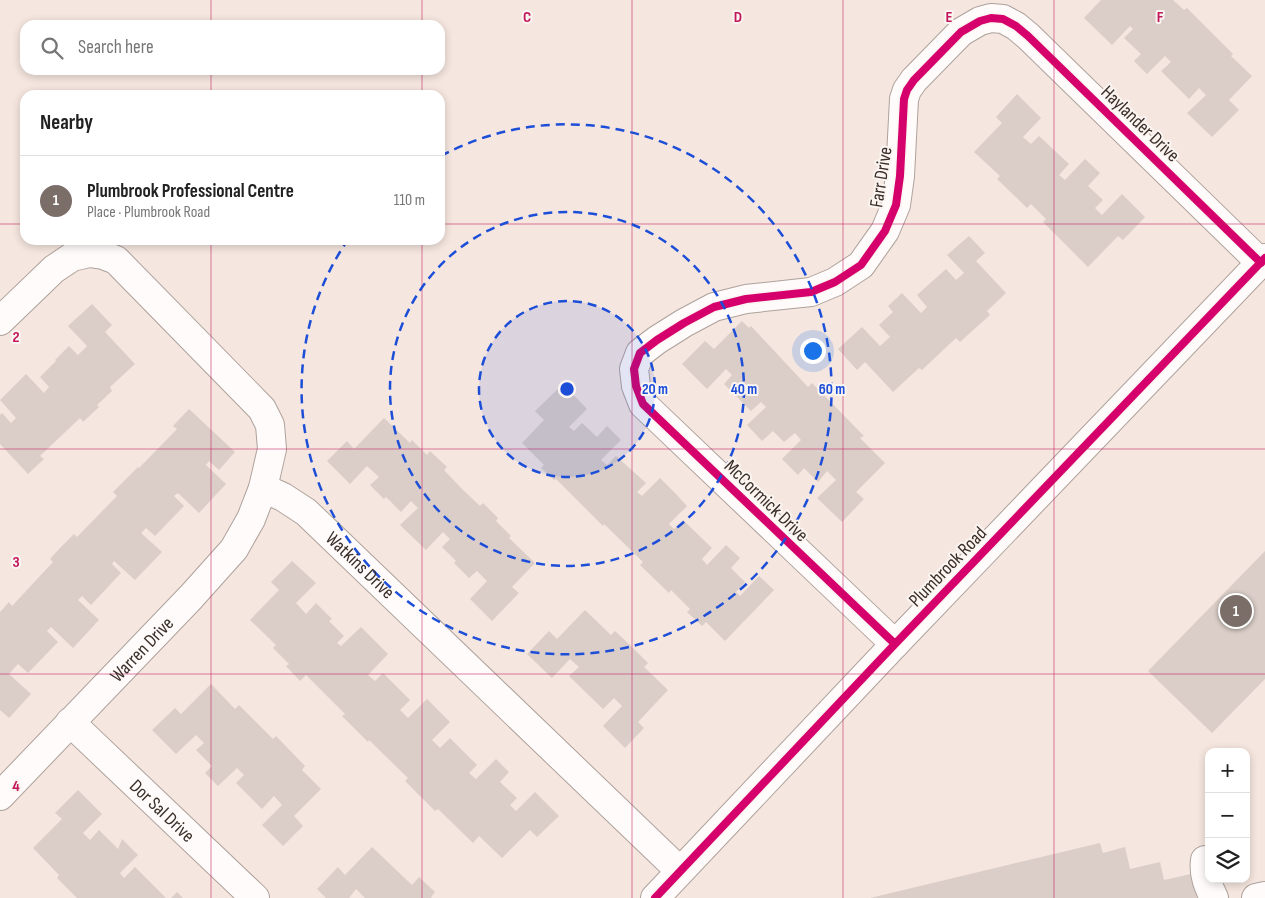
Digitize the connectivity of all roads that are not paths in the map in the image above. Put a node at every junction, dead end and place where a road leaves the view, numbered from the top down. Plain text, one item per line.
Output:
1 (991, 18) joint
2 (1263, 261) edge
3 (0, 321) edge
4 (634, 369) joint
5 (263, 488) junction
6 (895, 644) junction
7 (70, 722) junction
8 (0, 796) edge
9 (1205, 860) dead end
10 (680, 871) junction
11 (1205, 874) edge
12 (1208, 883) edge
13 (1265, 896) edge
14 (255, 898) edge
15 (655, 898) edge
16 (1214, 898) edge
17 (1256, 898) edge

1 - 2 street, Haylander Drive
1 - 4 street, Farr Drive
2 - 6 street, Plumbrook Road
3 - 5 street
4 - 6 street, McCormick Drive
5 - 7 street, Warren Drive
5 - 10 street, Watkins Drive
6 - 10 street, Plumbrook Road
7 - 8 street, Warren Drive
7 - 14 street, Dor Sal Drive
9 - 11 street
10 - 15 street, Plumbrook Road
12 - 16 street
13 - 17 street

